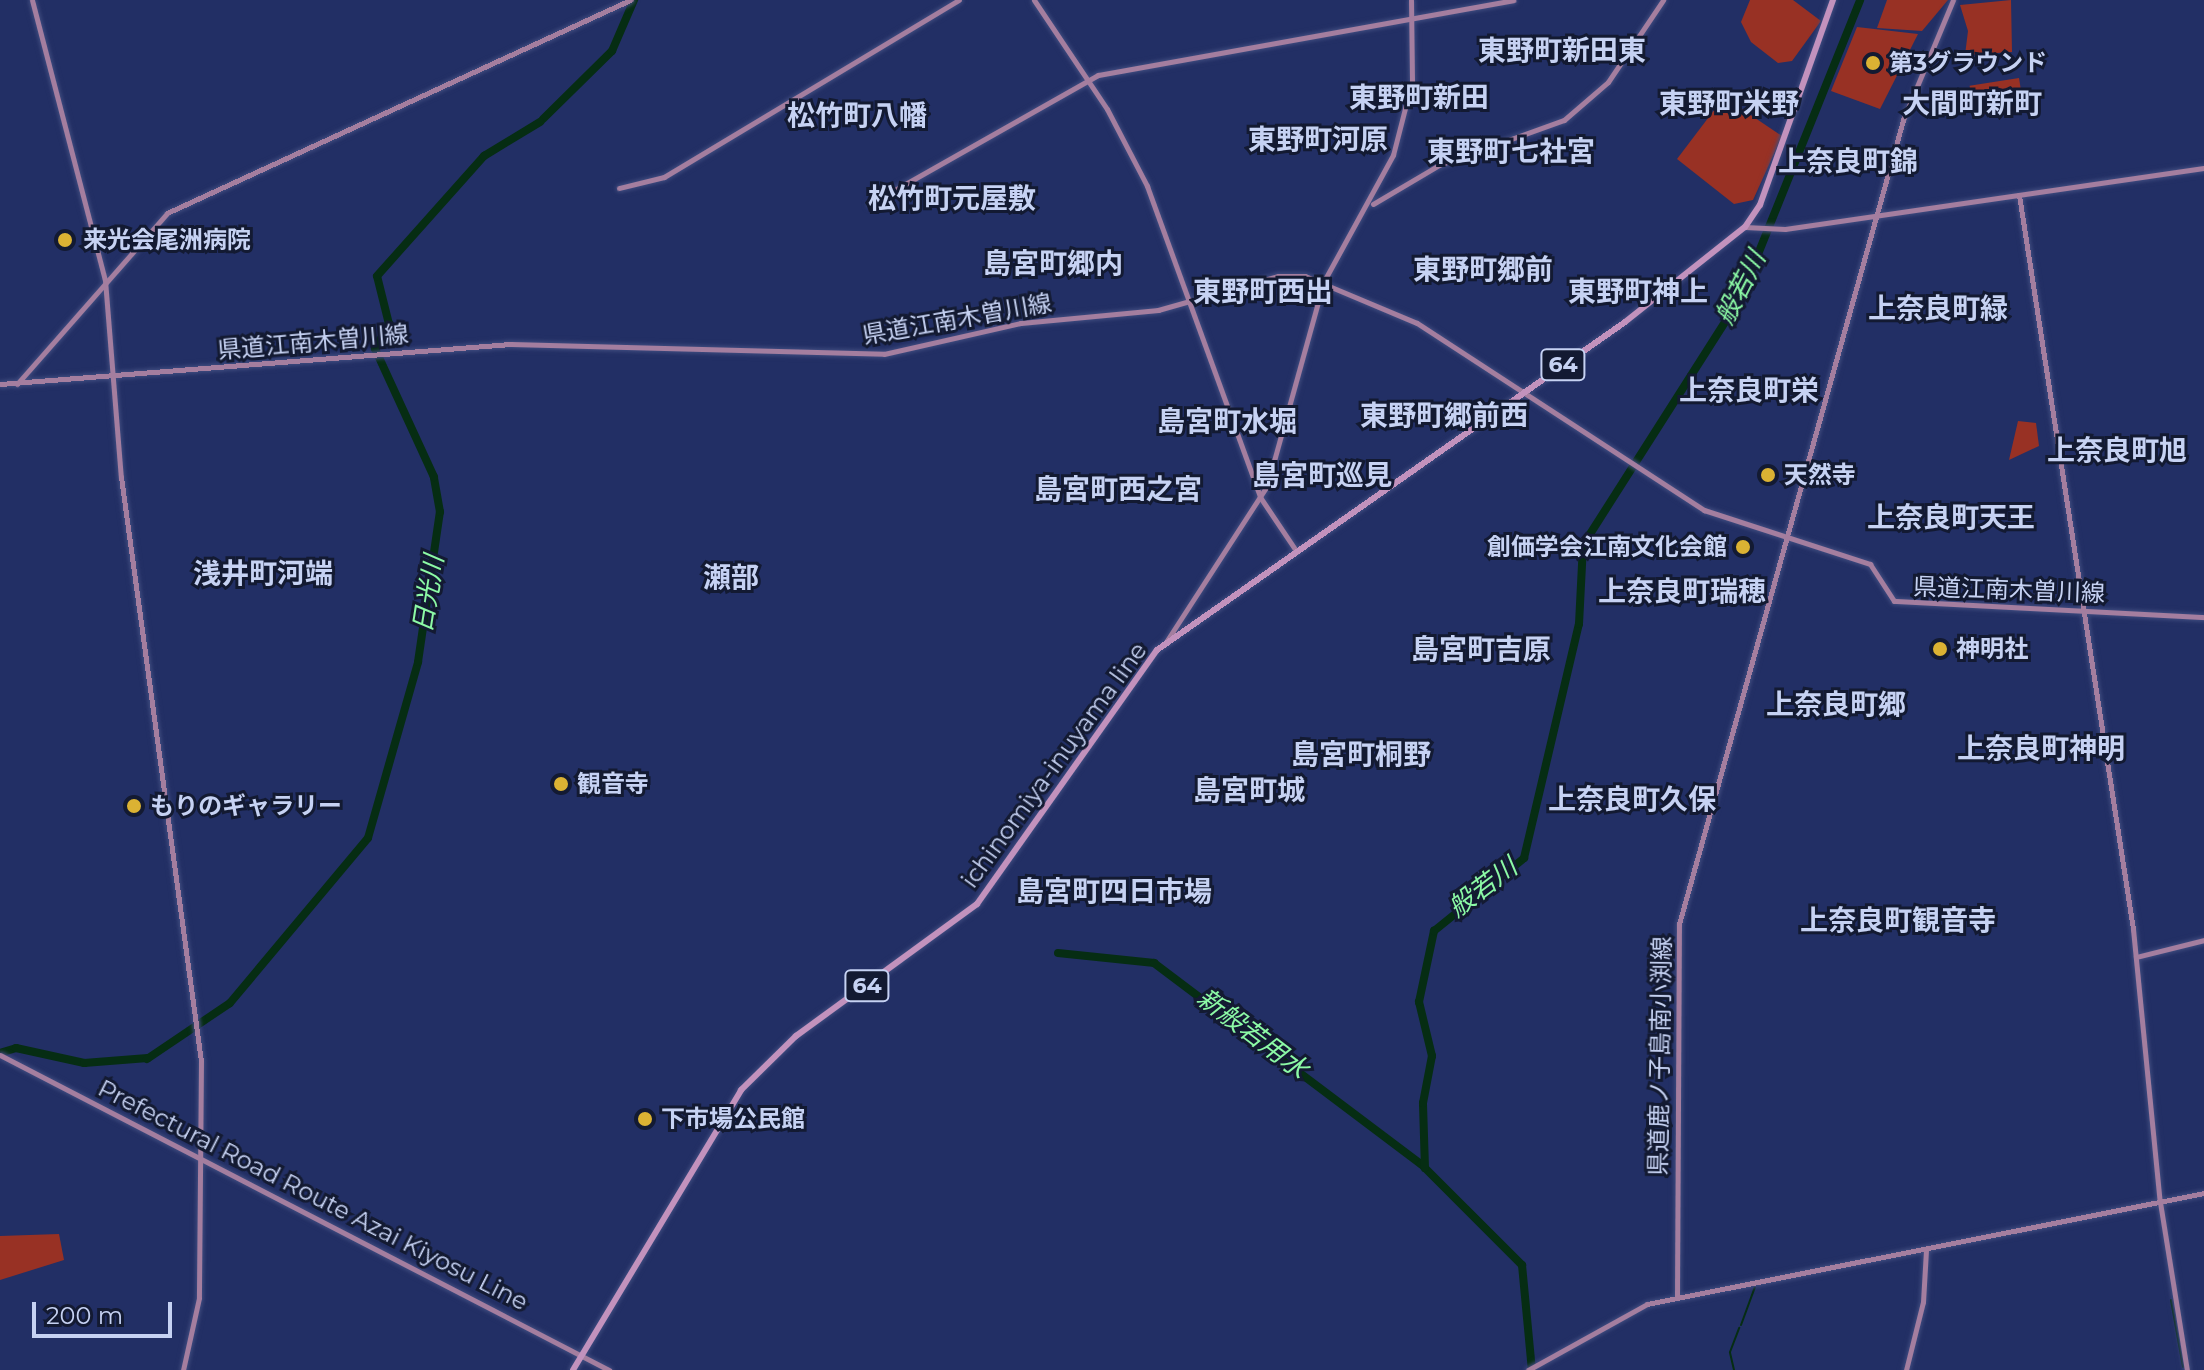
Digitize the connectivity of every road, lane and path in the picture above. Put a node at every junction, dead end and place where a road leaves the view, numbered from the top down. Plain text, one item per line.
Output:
1 (32, 0) edge
2 (630, 0) edge
3 (959, 0) edge
4 (1034, 0) edge
5 (1411, 0) edge
6 (1513, 0) edge
7 (1663, 0) edge
8 (1833, 0) edge
9 (1953, 0) edge
10 (1413, 16) junction
11 (1089, 79) junction
12 (2204, 168) edge
13 (619, 188) dead end
14 (2019, 195) junction
15 (870, 204) dead end
16 (1371, 205) junction
17 (1877, 215) junction
18 (1745, 227) junction
19 (105, 280) junction
20 (1324, 281) junction
21 (1188, 303) junction
22 (113, 378) junction
23 (0, 384) edge
24 (16, 384) junction
25 (1525, 392) junction
26 (1260, 497) junction
27 (1787, 537) junction
28 (1297, 552) junction
29 (2079, 611) junction
30 (2204, 617) edge
31 (1163, 646) junction
32 (2204, 940) edge
33 (2136, 957) junction
34 (1, 1056) edge
35 (195, 1155) junction
36 (2204, 1193) edge
37 (2160, 1202) junction
38 (1926, 1250) junction
39 (1677, 1297) junction
40 (582, 1353) junction
41 (183, 1370) edge
42 (573, 1370) edge
43 (609, 1370) edge
44 (1528, 1370) edge
45 (1906, 1370) edge
46 (2187, 1370) edge

1 - 19 street
2 - 19 street
3 - 13 street
4 - 11 street
5 - 10 street
6 - 10 street
7 - 16 street
8 - 18 main road, ichinomiya-inuyama line / 64
9 - 17 street, 県道鹿ノ子島南小渕線
10 - 11 street
10 - 16 street
11 - 15 street
11 - 21 street
12 - 14 street
14 - 17 street
14 - 29 street
16 - 20 street
17 - 18 street
17 - 27 street, 県道鹿ノ子島南小渕線
18 - 25 main road, ichinomiya-inuyama line / 64
19 - 22 street
19 - 24 street
20 - 21 street, 県道江南木曽川線
20 - 25 street, 県道江南木曽川線
20 - 26 street
21 - 22 street, 県道江南木曽川線
21 - 26 street
22 - 24 street, 県道江南木曽川線
22 - 35 street
23 - 24 street, 県道江南木曽川線
25 - 27 street, 県道江南木曽川線
25 - 28 main road, ichinomiya-inuyama line / 64
26 - 28 street
26 - 31 street
27 - 29 street, 県道江南木曽川線
27 - 39 street, 県道鹿ノ子島南小渕線
28 - 31 main road, ichinomiya-inuyama line / 64
29 - 30 street, 県道江南木曽川線
29 - 33 street
31 - 40 main road, ichinomiya-inuyama line / 64
32 - 33 street
33 - 37 street
34 - 35 street, Prefectural Road Route Azai Kiyosu Line
35 - 40 street, Prefectural Road Route Azai Kiyosu Line
35 - 41 street
36 - 37 street
37 - 38 street
37 - 46 street
38 - 39 street
38 - 45 street
39 - 44 street
40 - 42 main road, ichinomiya-inuyama line / 64
40 - 43 street, Prefectural Road Route Azai Kiyosu Line

